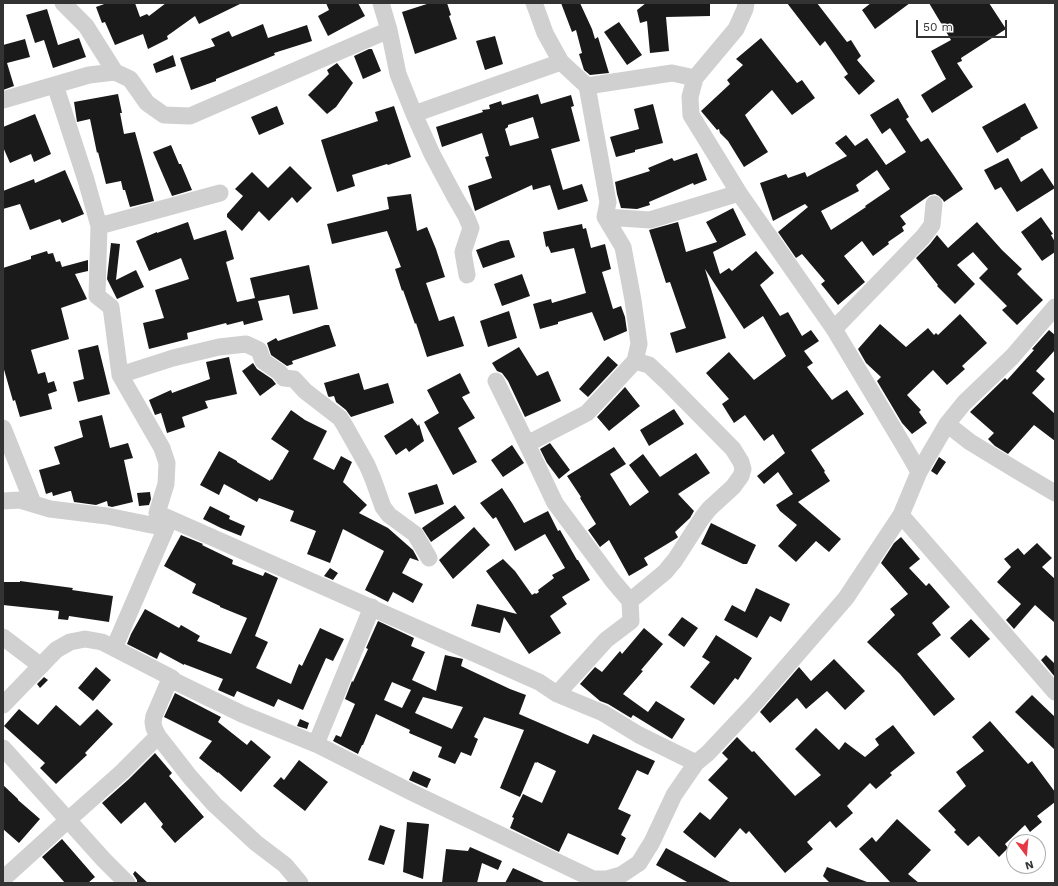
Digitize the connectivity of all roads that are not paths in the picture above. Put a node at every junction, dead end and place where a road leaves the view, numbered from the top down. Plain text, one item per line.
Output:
1 (381, 3) edge
2 (534, 3) edge
3 (746, 3) edge
4 (68, 4) edge
5 (389, 30) junction
6 (561, 62) junction
7 (115, 72) junction
8 (695, 78) junction
9 (55, 85) junction
10 (587, 86) junction
11 (3, 100) edge
12 (414, 114) junction
13 (220, 193) dead end
14 (739, 193) junction
15 (934, 204) dead end
16 (605, 217) junction
17 (99, 226) junction
18 (467, 275) dead end
19 (1054, 310) edge
20 (834, 329) junction
21 (635, 361) junction
22 (120, 375) junction
23 (496, 381) dead end
24 (947, 424) junction
25 (3, 428) edge
26 (527, 444) junction
27 (919, 472) junction
28 (1055, 493) edge
29 (3, 501) edge
30 (33, 503) junction
31 (157, 513) junction
32 (901, 515) junction
33 (166, 528) junction
34 (429, 558) dead end
35 (630, 601) junction
36 (372, 607) junction
37 (3, 637) edge
38 (114, 648) junction
39 (41, 666) junction
40 (170, 679) junction
41 (1052, 682) edge
42 (557, 694) junction
43 (3, 704) edge
44 (158, 736) junction
45 (316, 744) junction
46 (3, 748) edge
47 (696, 763) junction
48 (68, 820) junction
49 (3, 879) edge
50 (127, 883) edge
51 (300, 883) edge

1 - 5 street
2 - 6 street
3 - 8 street
4 - 7 street
5 - 7 street
5 - 12 street
6 - 10 street
6 - 12 street
7 - 9 street
8 - 10 street
8 - 14 street
9 - 11 street
9 - 17 street
10 - 16 street
12 - 18 street
13 - 17 street
14 - 16 street
14 - 20 street
15 - 20 street
16 - 21 street
17 - 22 street
19 - 24 street
20 - 27 street
21 - 26 street
21 - 35 street
22 - 31 street
22 - 34 street
23 - 26 street
24 - 27 street
24 - 28 street
25 - 30 street
26 - 35 street
27 - 32 street
29 - 30 street
30 - 33 street
31 - 33 street
31 - 36 street
32 - 41 street
32 - 47 street
33 - 38 street
35 - 42 street
36 - 42 street
36 - 45 street
37 - 39 street
38 - 39 street
38 - 40 street
39 - 43 street
40 - 44 street
40 - 45 street
42 - 47 street
44 - 48 street
44 - 51 street
45 - 47 street
46 - 48 street
48 - 49 street
48 - 50 street

